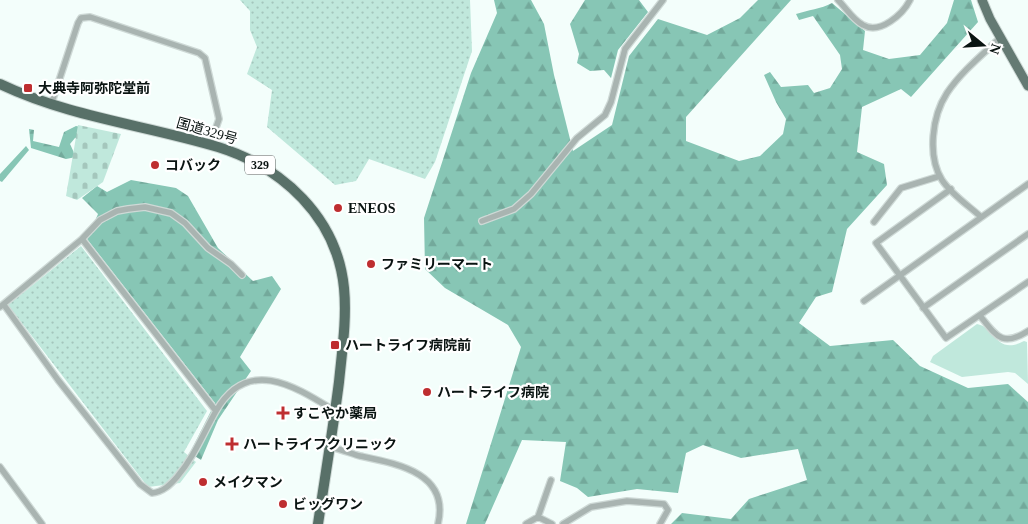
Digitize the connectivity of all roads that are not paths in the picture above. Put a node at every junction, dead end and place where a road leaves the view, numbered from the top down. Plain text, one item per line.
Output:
1 (663, 0) edge
2 (838, 0) edge
3 (910, 0) edge
4 (982, 0) edge
5 (1000, 38) junction
6 (0, 84) edge
7 (1028, 86) edge
8 (51, 105) junction
9 (210, 145) junction
10 (940, 176) junction
11 (1028, 184) edge
12 (951, 189) junction
13 (981, 217) junction
14 (482, 221) dead end
15 (874, 222) dead end
16 (1028, 234) edge
17 (82, 239) junction
18 (242, 275) dead end
19 (899, 276) junction
20 (1028, 282) edge
21 (864, 302) dead end
22 (2, 306) edge
23 (923, 308) junction
24 (981, 316) junction
25 (1027, 332) edge
26 (216, 410) junction
27 (335, 411) junction
28 (330, 447) junction
29 (0, 467) edge
30 (552, 480) dead end
31 (538, 516) junction
32 (42, 524) edge
33 (318, 524) edge
34 (438, 524) edge
35 (526, 524) edge
36 (552, 524) edge
37 (564, 524) edge
38 (660, 524) edge

1 - 14 street
2 - 3 street
4 - 5 main road
5 - 7 main road
5 - 10 street
6 - 8 highway, 国道329号 / 329
8 - 9 highway, 国道329号 / 329
8 - 9 street
9 - 27 highway, 国道329号 / 329
10 - 12 street
10 - 15 street
11 - 13 street
12 - 13 street
12 - 19 street
13 - 19 street
16 - 23 street
17 - 18 street
17 - 22 street
17 - 26 street
19 - 21 street
19 - 23 street
20 - 24 street
22 - 26 street
23 - 24 street
24 - 25 street
26 - 27 street
27 - 28 highway, 国道329号 / 329
28 - 33 highway, 国道329号 / 329
28 - 34 street
29 - 32 street
30 - 31 street
31 - 35 street
31 - 36 street
37 - 38 street

